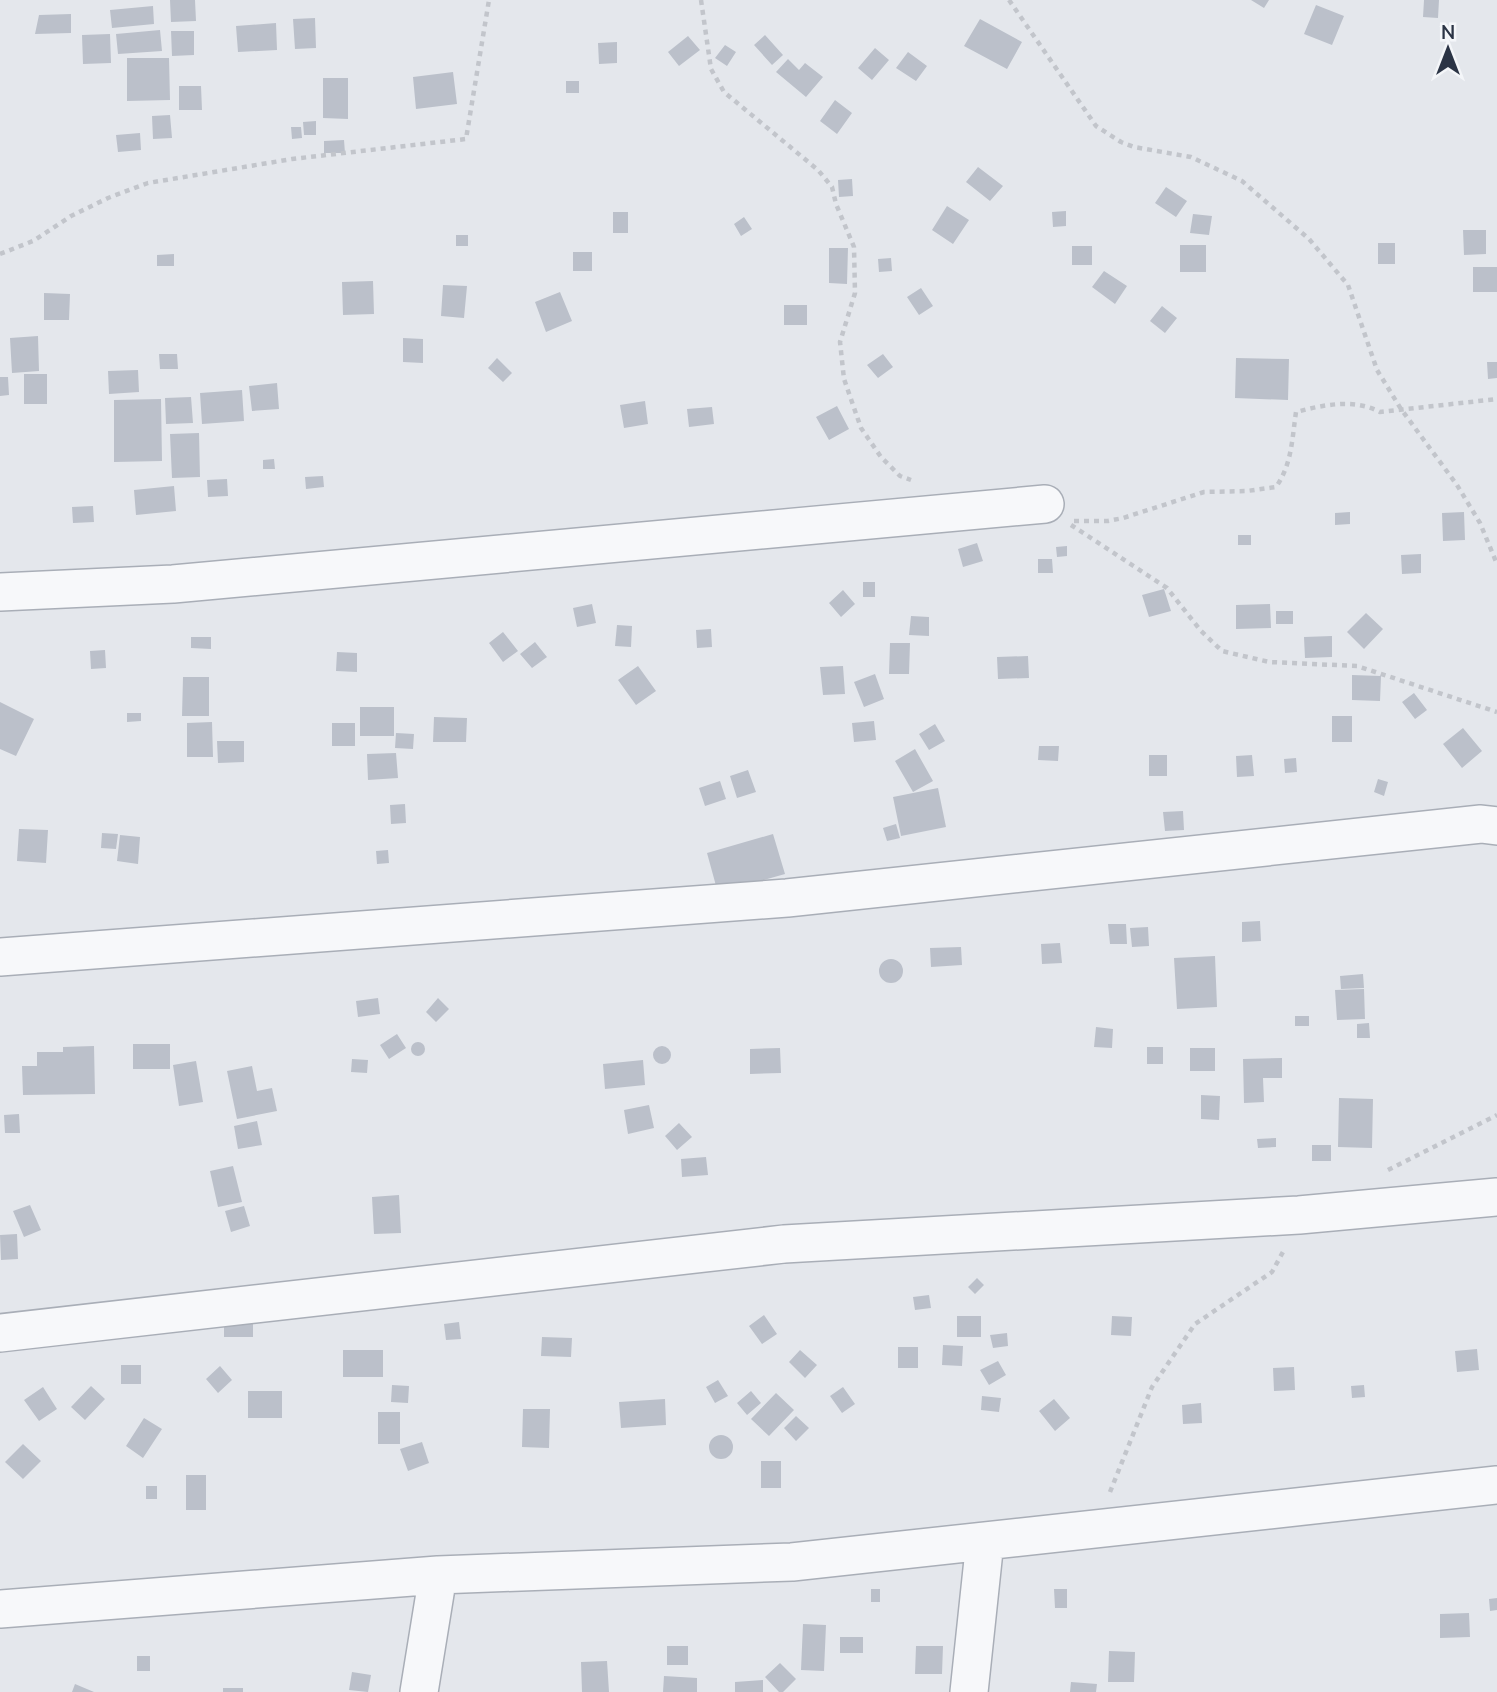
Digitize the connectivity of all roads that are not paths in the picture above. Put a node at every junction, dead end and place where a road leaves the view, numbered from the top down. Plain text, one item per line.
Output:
1 (1045, 503) dead end
2 (0, 592) edge
3 (1497, 826) edge
4 (0, 957) edge
5 (1497, 1197) edge
6 (0, 1333) edge
7 (1497, 1485) edge
8 (985, 1541) junction
9 (438, 1575) junction
10 (0, 1609) edge
11 (419, 1692) edge
12 (970, 1692) edge

1 - 2 street
3 - 4 street
5 - 6 street
7 - 8 street
8 - 9 street
8 - 12 street
9 - 10 street
9 - 11 street

